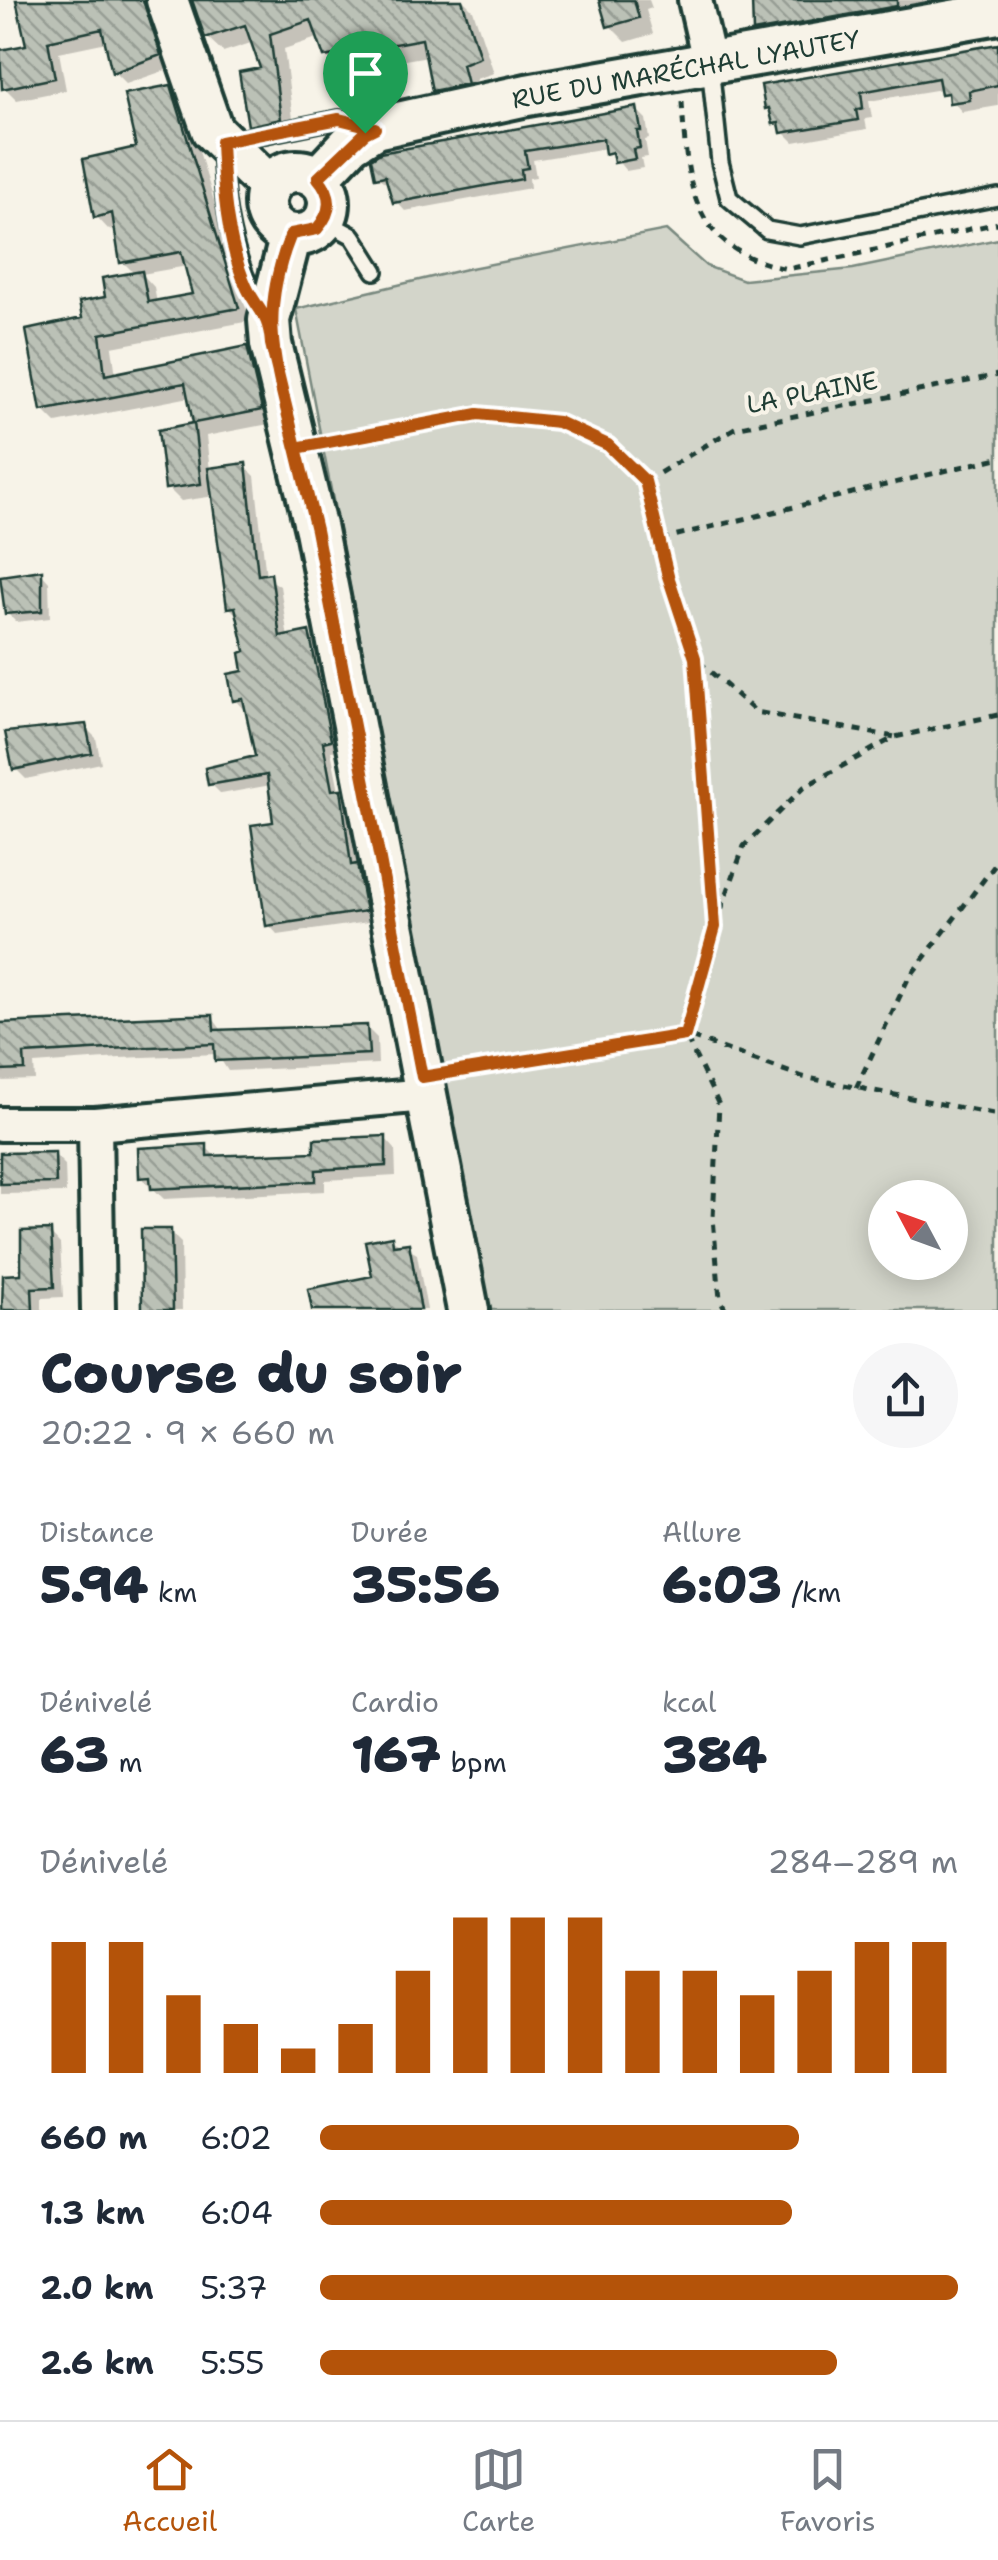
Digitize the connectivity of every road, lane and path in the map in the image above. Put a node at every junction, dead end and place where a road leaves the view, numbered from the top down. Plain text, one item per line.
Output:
1 (167, 0) edge
2 (695, 0) edge
3 (998, 13) edge
4 (695, 66) junction
5 (375, 128) junction
6 (221, 142) junction
7 (318, 178) junction
8 (269, 186) junction
9 (998, 197) edge
10 (998, 224) edge
11 (308, 228) junction
12 (375, 271) dead end
13 (269, 320) junction
14 (998, 375) edge
15 (296, 448) junction
16 (998, 458) edge
17 (645, 481) junction
18 (661, 539) junction
19 (695, 658) junction
20 (998, 714) edge
21 (896, 738) junction
22 (998, 861) edge
23 (715, 927) junction
24 (685, 1035) junction
25 (424, 1086) junction
26 (856, 1088) junction
27 (998, 1114) edge
28 (0, 1124) edge
29 (95, 1124) junction
30 (98, 1310) edge
31 (468, 1310) edge
32 (726, 1310) edge

1 - 6 street
2 - 4 street
3 - 4 street, RUE DU MARÉCHAL LYAUTEY
4 - 5 street, RUE DU MARÉCHAL LYAUTEY
4 - 9 lane
4 - 10 path
5 - 6 lane, RUE DU MARÉCHAL LYAUTEY
5 - 7 street, RUE DU MARÉCHAL LYAUTEY
6 - 8 street
6 - 13 lane
7 - 8 street
7 - 11 street
8 - 11 street
11 - 12 lane
11 - 13 street
13 - 15 street
14 - 17 path, LA PLAINE
15 - 17 path
15 - 25 street
16 - 18 path
17 - 18 path
18 - 19 path
19 - 21 path
19 - 23 path
20 - 21 path
21 - 23 path
22 - 26 path
23 - 24 path
24 - 25 path
24 - 26 path
24 - 32 path
25 - 29 street
25 - 31 street
26 - 27 path
28 - 29 street
29 - 30 street

